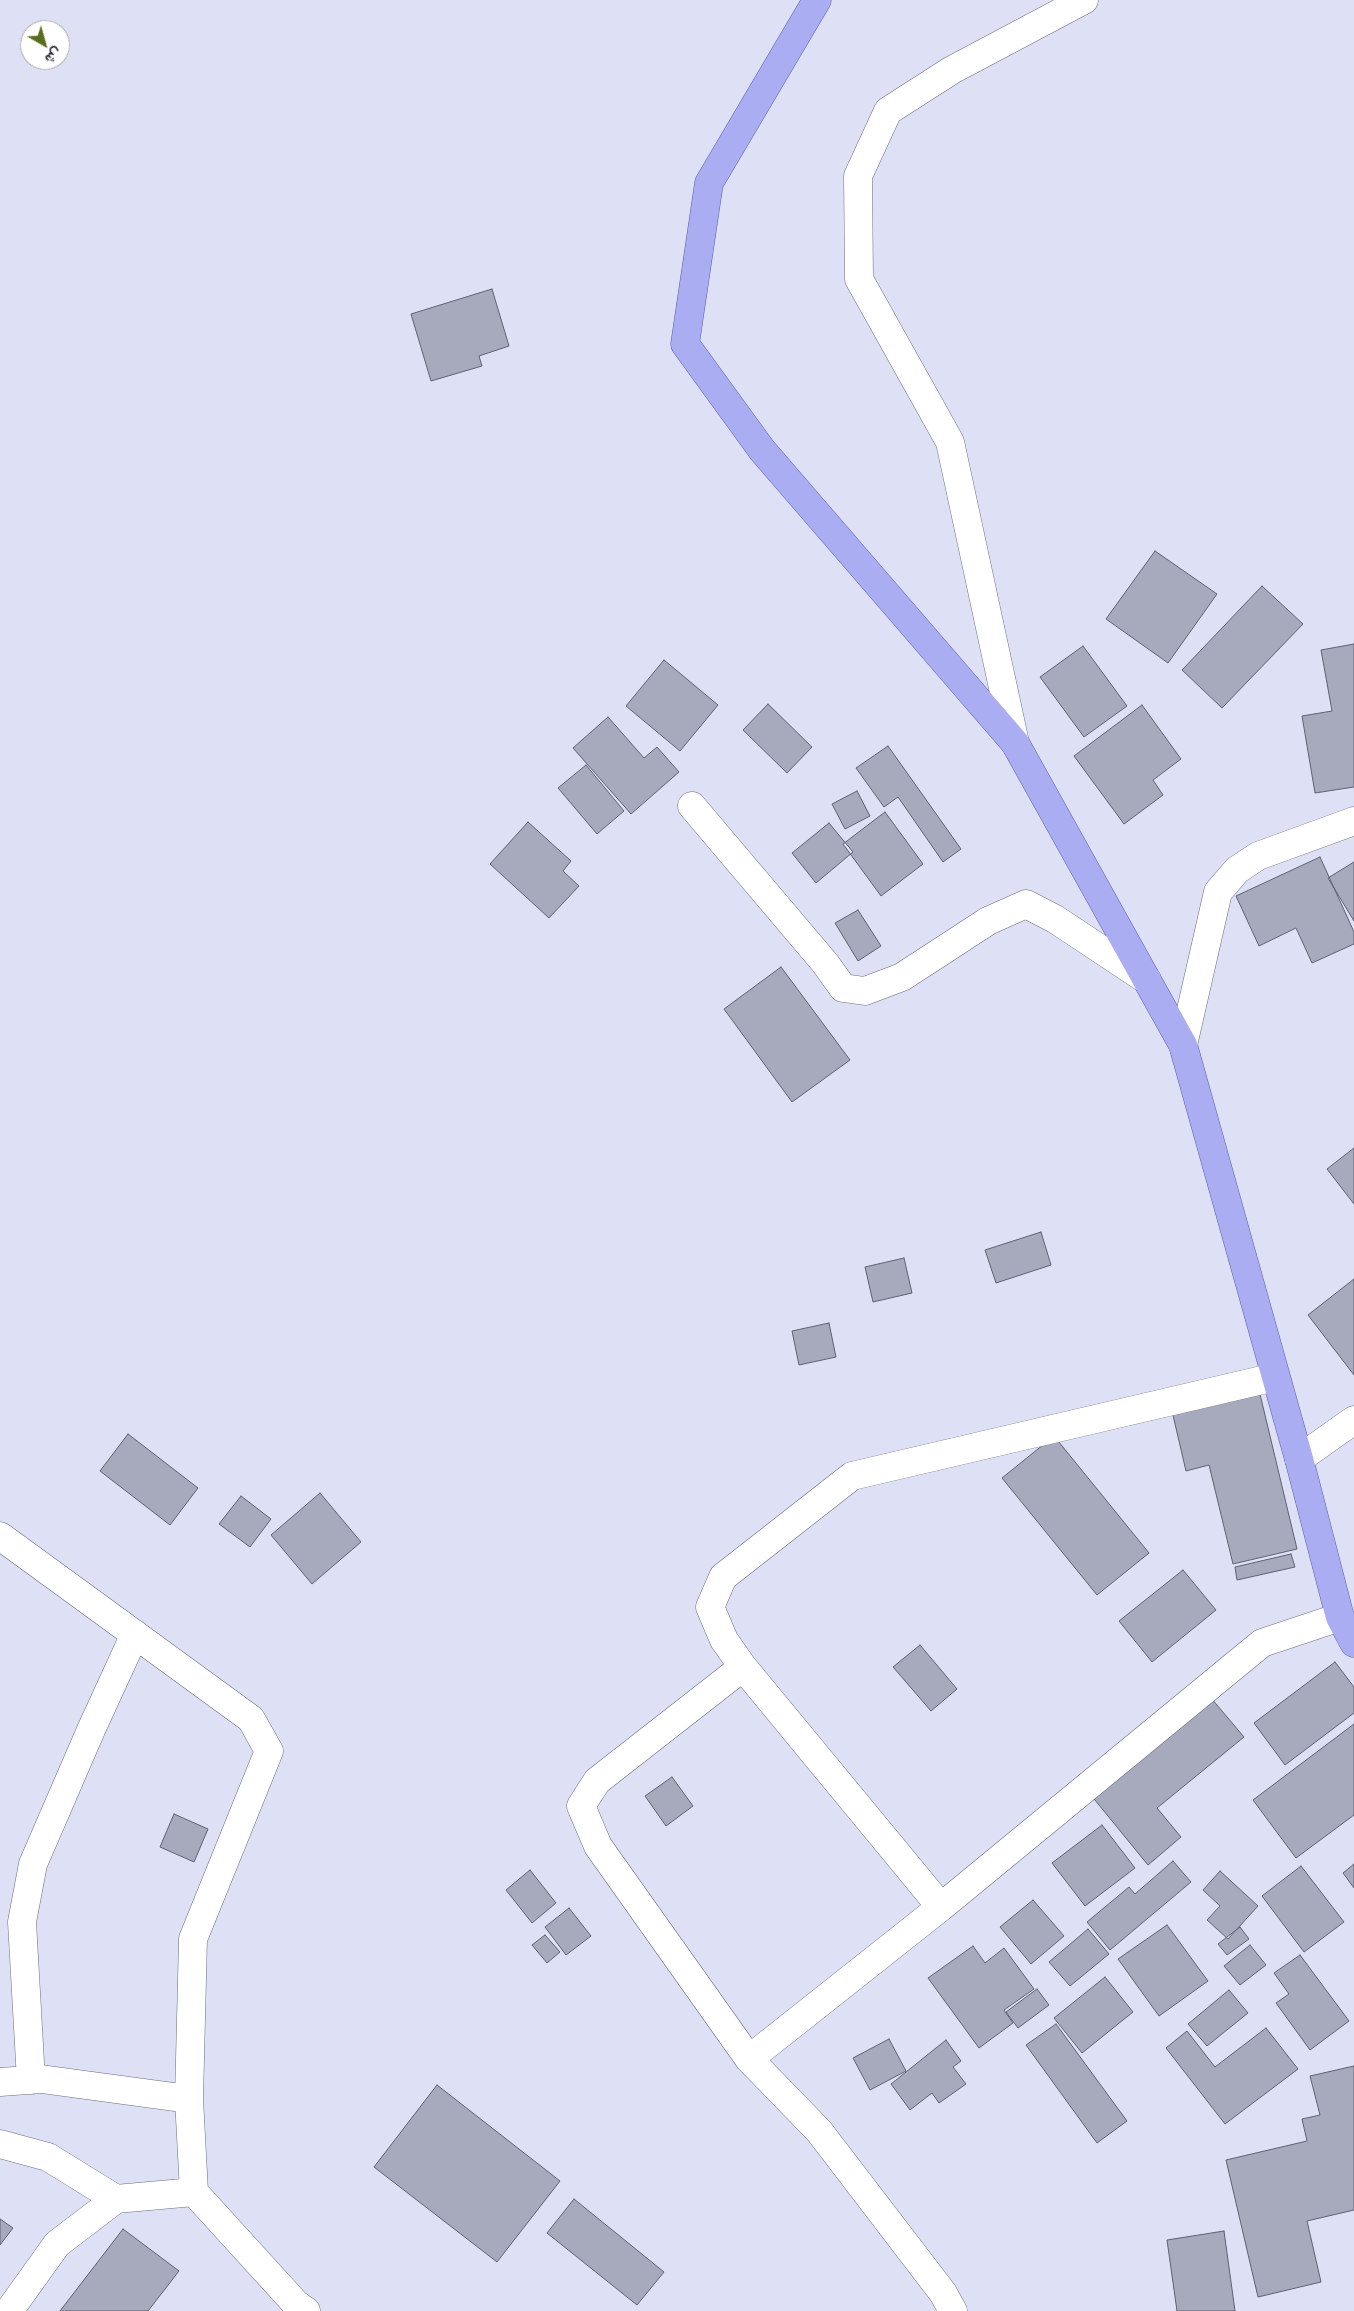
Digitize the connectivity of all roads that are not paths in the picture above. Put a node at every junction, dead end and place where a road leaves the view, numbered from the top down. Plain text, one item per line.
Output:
1 (817, 0) edge
2 (1084, 0) edge
3 (1015, 743) junction
4 (692, 806) dead end
5 (1354, 821) edge
6 (1147, 980) junction
7 (1183, 1045) junction
8 (1275, 1376) junction
9 (1354, 1420) edge
10 (1298, 1459) junction
11 (0, 1536) edge
12 (1340, 1617) junction
13 (135, 1634) junction
14 (1354, 1643) edge
15 (743, 1667) junction
16 (941, 1907) junction
17 (750, 2059) junction
18 (31, 2080) junction
19 (0, 2082) edge
20 (189, 2099) junction
21 (0, 2144) edge
22 (194, 2192) junction
23 (116, 2199) junction
24 (9, 2311) edge
25 (306, 2311) edge
26 (953, 2311) edge

1 - 3 main road
2 - 3 street
3 - 6 main road
4 - 6 street
5 - 7 street
6 - 7 main road
7 - 8 main road
8 - 10 main road
8 - 15 street
9 - 10 street
10 - 12 main road
11 - 13 street
12 - 14 main road
12 - 16 street
13 - 18 street
13 - 20 street
15 - 16 street
15 - 17 street
16 - 17 street
17 - 26 street
18 - 19 street
18 - 20 street
20 - 22 street
21 - 23 street
22 - 23 street
22 - 25 street
23 - 24 street

